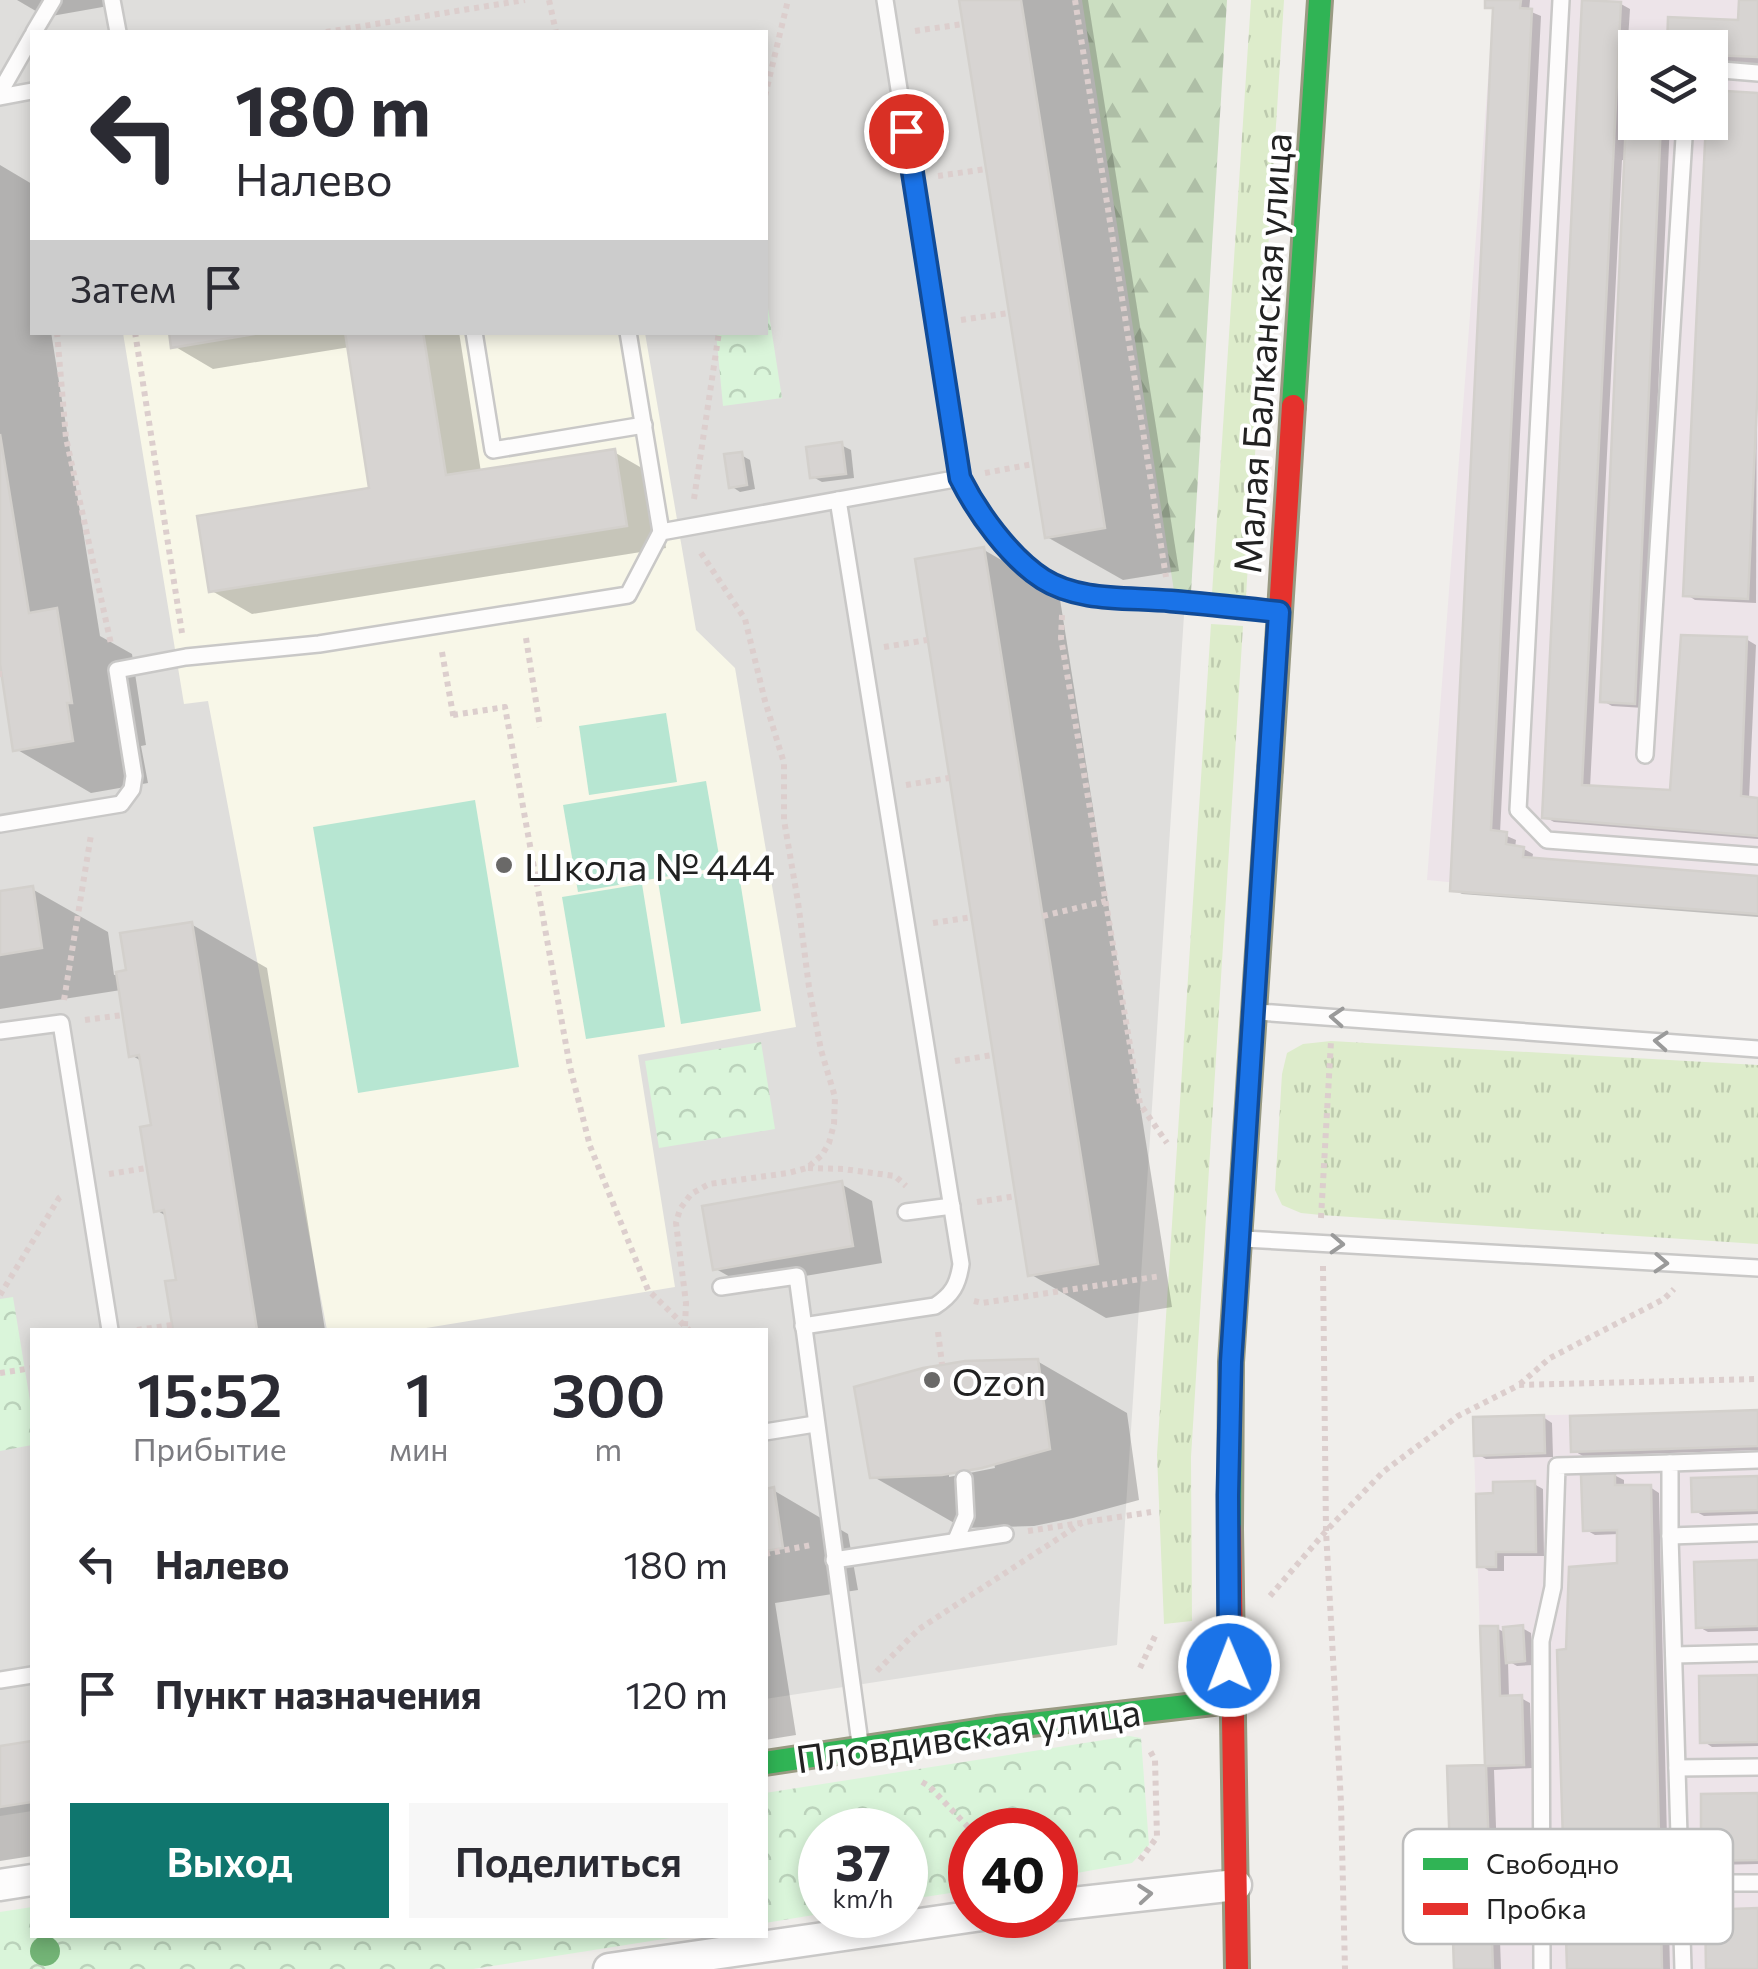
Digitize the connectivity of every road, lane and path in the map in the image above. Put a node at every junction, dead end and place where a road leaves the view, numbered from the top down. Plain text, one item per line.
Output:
1 (53, 0) edge
2 (112, 0) edge
3 (525, 0) edge
4 (549, 0) edge
5 (788, 0) edge
6 (886, 0) edge
7 (1075, 0) edge
8 (1320, 0) edge
9 (1561, 0) edge
10 (963, 24) dead end
11 (36, 30) edge
12 (118, 30) edge
13 (338, 30) edge
14 (556, 30) edge
15 (891, 34) junction
16 (30, 41) edge
17 (1728, 70) edge
18 (1758, 73) edge
19 (768, 83) edge
20 (30, 91) edge
21 (0, 94) edge
22 (1685, 140) edge
23 (986, 169) dead end
24 (913, 180) junction
25 (1009, 313) dead end
26 (936, 324) junction
27 (57, 335) edge
28 (135, 335) edge
29 (474, 335) edge
30 (629, 335) edge
31 (718, 335) edge
32 (644, 425) junction
33 (1033, 464) dead end
34 (960, 478) junction
35 (838, 500) junction
36 (690, 528) junction
37 (661, 532) junction
38 (1063, 588) junction
39 (1170, 601) junction
40 (521, 612) junction
41 (1279, 612) junction
42 (438, 626) junction
43 (927, 640) dead end
44 (862, 650) junction
45 (186, 657) junction
46 (117, 670) junction
47 (540, 727) dead end
48 (1645, 755) dead end
49 (949, 778) dead end
50 (884, 788) junction
51 (96, 809) junction
52 (0, 824) edge
53 (1758, 856) edge
54 (1106, 900) junction
55 (1043, 916) dead end
56 (972, 917) dead end
57 (907, 928) junction
58 (1253, 1012) junction
59 (123, 1015) dead end
60 (61, 1023) junction
61 (0, 1031) edge
62 (1758, 1049) edge
63 (993, 1055) dead end
64 (929, 1066) junction
65 (1168, 1143) dead end
66 (147, 1168) dead end
67 (807, 1168) junction
68 (86, 1178) junction
69 (1016, 1196) dead end
70 (59, 1198) dead end
71 (952, 1206) junction
72 (932, 1209) junction
73 (906, 1212) dead end
74 (1240, 1239) junction
75 (1696, 1265) junction
76 (1758, 1268) edge
77 (1161, 1276) dead end
78 (721, 1287) dead end
79 (0, 1295) edge
80 (950, 1296) junction
81 (172, 1324) dead end
82 (803, 1326) junction
83 (110, 1328) edge
84 (148, 1328) edge
85 (687, 1328) edge
86 (30, 1368) edge
87 (0, 1373) edge
88 (1758, 1378) edge
89 (1519, 1385) junction
90 (815, 1424) junction
91 (768, 1432) edge
92 (1758, 1460) edge
93 (1670, 1463) junction
94 (964, 1479) dead end
95 (1151, 1512) dead end
96 (1082, 1523) junction
97 (1326, 1530) junction
98 (1758, 1533) edge
99 (1005, 1534) joint
100 (1670, 1536) junction
101 (956, 1540) junction
102 (832, 1541) junction
103 (768, 1553) edge
104 (834, 1560) junction
105 (1265, 1602) dead end
106 (1156, 1634) dead end
107 (1758, 1653) edge
108 (1674, 1655) junction
109 (1140, 1669) dead end
110 (30, 1675) edge
111 (0, 1680) edge
112 (854, 1695) junction
113 (1230, 1701) junction
114 (1145, 1741) dead end
115 (860, 1747) junction
116 (768, 1762) edge
117 (1758, 1767) edge
118 (1677, 1768) junction
119 (1542, 1829) edge
120 (1679, 1829) edge
121 (1140, 1861) dead end
122 (30, 1880) edge
123 (1733, 1882) edge
124 (1758, 1882) edge
125 (0, 1885) edge
126 (1236, 1886) junction
127 (1078, 1903) edge
128 (948, 1920) edge
129 (1542, 1944) edge
130 (1682, 1944) edge
131 (640, 1966) edge
132 (608, 1969) edge
133 (1237, 1969) edge
134 (1345, 1969) edge
135 (1542, 1969) edge
136 (1683, 1969) edge

1 - 11 lane
2 - 12 lane
3 - 13 path
4 - 14 path
5 - 19 path
6 - 15 lane
7 - 39 path
8 - 41 street, Малая Балканская улица
9 - 53 lane
10 - 15 path
15 - 24 lane
16 - 21 lane
17 - 18 lane
20 - 21 lane
22 - 48 lane
23 - 24 path
24 - 26 lane
25 - 26 path
26 - 34 lane
27 - 46 path
28 - 45 path
29 - 32 lane
30 - 32 lane
31 - 36 path
32 - 37 lane
33 - 34 path
34 - 35 lane
34 - 38 lane
35 - 36 lane
35 - 44 lane
36 - 37 lane
36 - 67 path
37 - 40 lane
38 - 39 lane
38 - 54 path
39 - 41 lane
40 - 42 lane
40 - 47 path
41 - 58 street, Малая Балканская улица
42 - 45 lane
42 - 85 path
43 - 44 path
44 - 50 lane
45 - 46 lane
46 - 51 lane
49 - 50 path
50 - 57 lane
51 - 52 lane
51 - 60 path
54 - 55 path
54 - 65 path
56 - 57 path
57 - 64 lane
62 -> 58 lane
58 - 74 street, Малая Балканская улица
59 - 60 path
60 - 61 lane
60 - 68 lane
63 - 64 path
64 - 71 lane
66 - 68 path
67 - 72 path
67 - 85 path
68 - 83 lane
69 - 71 path
70 - 79 path
71 - 72 lane
71 - 80 lane
72 - 73 lane
74 -> 75 lane
74 - 113 street, Малая Балканская улица
75 - 76 lane
75 - 89 path
77 - 80 path
78 - 82 lane
80 - 82 lane
81 - 84 path
82 - 90 lane
86 - 87 path
88 - 89 path
89 - 97 path
90 - 91 lane
90 - 102 lane
92 - 93 lane
93 - 100 lane
93 - 119 lane
94 - 101 lane
95 - 96 path
96 - 99 path
96 - 112 path
97 - 105 path
97 - 134 path
98 - 100 lane
99 - 101 lane
100 - 108 lane
101 - 104 lane
102 - 103 path
102 - 104 lane
104 - 112 lane
106 - 109 path
107 - 108 lane
108 - 118 lane
110 - 111 lane
112 - 115 lane
113 - 115 street, Пловдивская улица
113 - 126 street, Малая Балканская улица
114 - 121 path
115 - 116 street, Пловдивская улица
117 - 118 lane
118 - 120 lane
122 - 125 street
123 - 124 lane
127 -> 126 street
126 - 133 street, Малая Балканская улица
128 - 131 street
129 - 135 lane
130 - 136 lane
131 - 132 street

